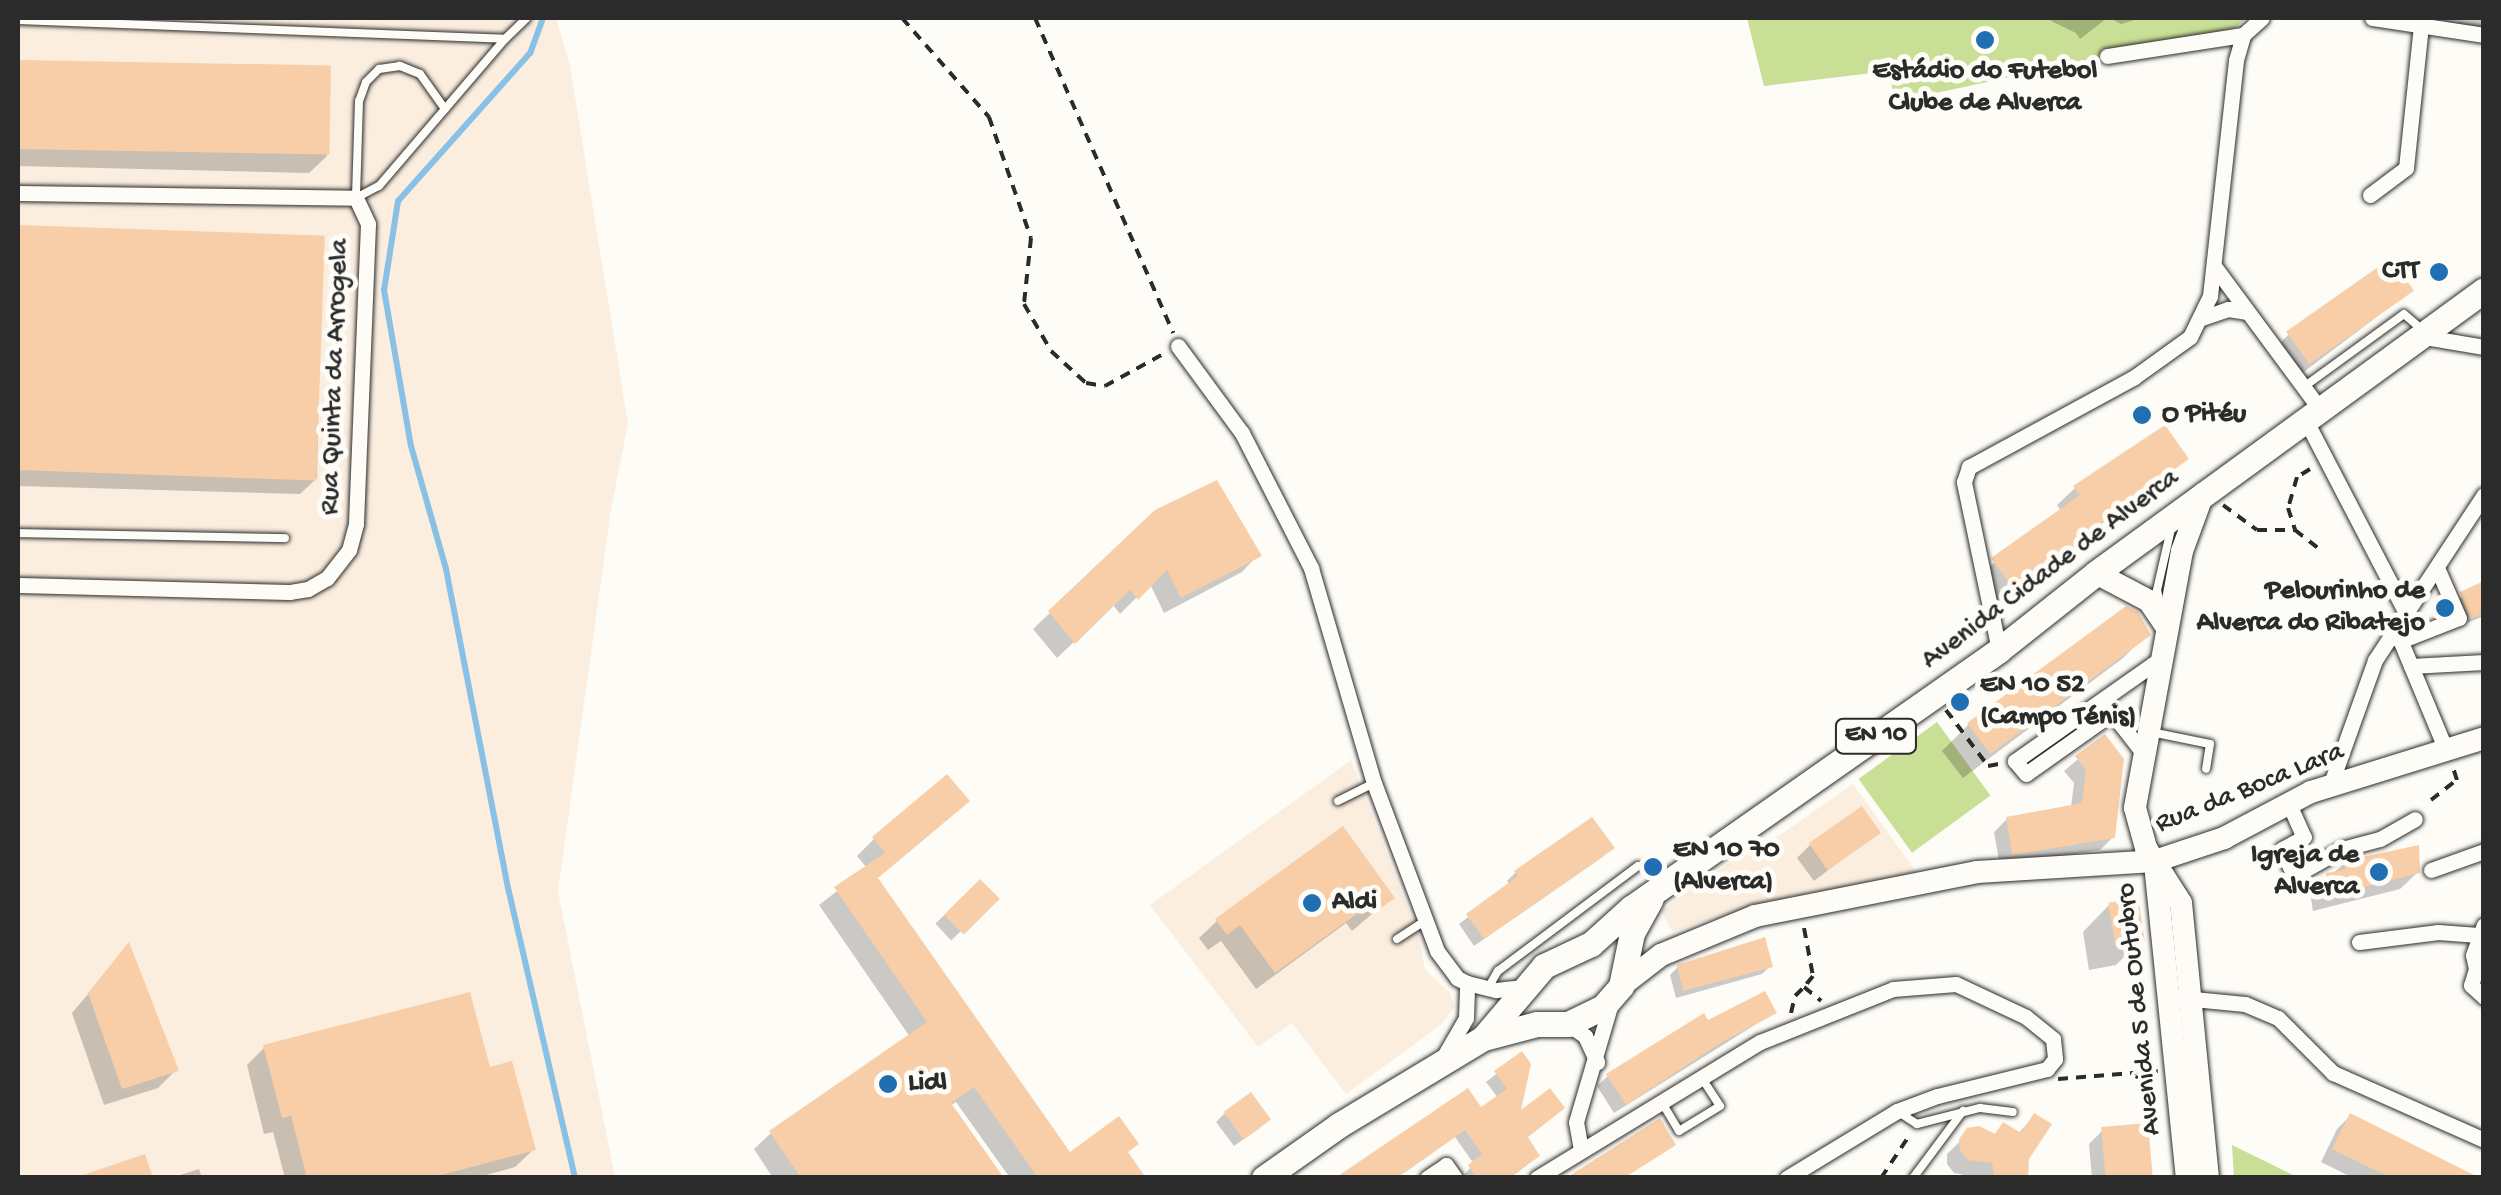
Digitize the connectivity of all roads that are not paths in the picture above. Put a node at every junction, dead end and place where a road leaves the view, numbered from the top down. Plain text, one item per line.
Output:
1 (527, 18) edge
2 (2262, 18) edge
3 (2375, 18) edge
4 (18, 20) edge
5 (2421, 25) junction
6 (2484, 34) edge
7 (2243, 35) junction
8 (505, 39) junction
9 (2107, 56) dead end
10 (445, 109) junction
11 (18, 192) edge
12 (2370, 194) dead end
13 (356, 198) junction
14 (2214, 266) junction
15 (2484, 290) edge
16 (2246, 312) junction
17 (2202, 318) junction
18 (2422, 334) junction
19 (1178, 346) road end
20 (2484, 347) edge
21 (2304, 387) junction
22 (2312, 414) junction
23 (2205, 493) junction
24 (2484, 495) edge
25 (2175, 515) junction
26 (18, 533) edge
27 (285, 538) dead end
28 (2437, 568) junction
29 (2096, 573) junction
30 (18, 585) edge
31 (2407, 614) junction
32 (2166, 626) junction
33 (2398, 636) junction
34 (1999, 650) junction
35 (2160, 659) junction
36 (2484, 662) edge
37 (2410, 666) junction
38 (2484, 738) edge
39 (2145, 742) junction
40 (2446, 750) junction
41 (2206, 769) dead end
42 (1374, 782) junction
43 (2330, 786) junction
44 (1338, 801) dead end
45 (2289, 804) junction
46 (2415, 819) dead end
47 (2484, 851) edge
48 (2154, 860) junction
49 (1638, 866) dead end
50 (2431, 870) dead end
51 (1603, 892) junction
52 (1653, 896) junction
53 (1614, 912) junction
54 (1423, 922) junction
55 (2481, 930) edge
56 (1397, 940) dead end
57 (2359, 942) dead end
58 (1591, 944) junction
59 (2480, 971) edge
60 (1619, 981) junction
61 (1468, 983) junction
62 (1488, 988) junction
63 (1522, 992) junction
64 (2484, 997) edge
65 (2178, 998) junction
66 (1537, 1024) junction
67 (1568, 1024) junction
68 (1483, 1038) junction
69 (1597, 1062) junction
70 (1439, 1064) junction
71 (1702, 1077) junction
72 (1661, 1101) junction
73 (1962, 1111) junction
74 (1897, 1112) junction
75 (2014, 1112) dead end
76 (2484, 1140) edge
77 (1581, 1150) junction
78 (1560, 1171) edge
79 (1264, 1178) edge
80 (1428, 1178) edge
81 (1455, 1178) edge
82 (1537, 1178) edge
83 (1787, 1178) edge
84 (1913, 1178) edge
85 (2187, 1178) edge
86 (2208, 1178) edge

1 - 8 lane
2 - 7 street
3 - 5 street
4 - 8 lane
5 - 6 street
5 - 12 street
7 - 9 street
7 - 14 street
8 - 10 lane
10 - 13 lane
10 - 13 lane
11 - 13 street, Rua Quinta da Arrogela
13 - 30 street, Rua Quinta da Arrogela
14 - 16 street
14 - 17 street
15 - 18 main road, Avenida Cidade de Alverca / EN 10
16 - 17 street
16 - 21 street
17 - 34 street
18 - 20 street
18 - 21 lane
18 - 22 main road, Avenida Cidade de Alverca / EN 10
19 - 42 street
21 - 22 street
22 - 23 main road, Avenida Cidade de Alverca / EN 10
22 - 31 street
23 - 25 main road, Avenida Cidade de Alverca / EN 10
23 - 32 main road, Avenida 5 de Outubro
24 - 28 street
25 - 29 main road, Avenida Cidade de Alverca / EN 10
25 - 32 lane
26 - 27 lane
28 - 31 street
28 - 33 street
29 - 32 main road
29 - 34 main road, Avenida Cidade de Alverca / EN 10
31 - 33 street
32 - 35 main road, Avenida 5 de Outubro
33 - 37 street
33 - 43 street
34 - 52 main road, Avenida Cidade de Alverca / EN 10
35 - 39 main road, Avenida 5 de Outubro
35 - 39 street
36 - 37 street
37 - 40 street
38 - 40 main road, Rua da Boca Lara
39 - 41 lane
39 - 48 main road, Avenida 5 de Outubro
40 - 43 main road, Rua da Boca Lara
42 - 44 lane
42 - 54 street
43 - 45 main road, Rua da Boca Lara
45 - 46 street
45 - 48 main road, Rua da Boca Lara
47 - 50 street
48 - 60 main road, Rua da Boca Lara
48 - 65 main road, Avenida 5 de Outubro
49 - 51 lane
51 - 53 lane
51 - 62 lane
52 - 53 main road, Avenida Cidade de Alverca
52 - 60 main road, Avenida Cidade de Alverca
53 - 58 main road, Avenida Cidade de Alverca
54 - 56 lane
54 - 61 street
55 - 57 street
55 - 59 street
58 - 60 main road
58 - 63 main road, Avenida Cidade de Alverca
59 - 64 street
60 - 67 main road
60 - 69 street
61 - 62 street
61 - 70 street
62 - 63 street
63 - 66 main road
63 - 68 main road, Avenida Cidade de Alverca
65 - 76 street
65 - 85 main road, Avenida 5 de Outubro
65 - 86 main road, Avenida 5 de Outubro
66 - 67 main road, Avenida Cidade de Alverca
66 - 68 main road, Avenida Cidade de Alverca
67 - 69 street
68 - 70 main road, Avenida Cidade de Alverca
69 - 77 street
70 - 79 main road, Avenida Cidade de Alverca
71 - 72 street
71 - 72 lane
71 - 74 street
72 - 77 street
73 - 74 lane
73 - 75 lane
73 - 84 lane
74 - 83 street
77 - 78 street
78 - 82 street
80 - 81 street

